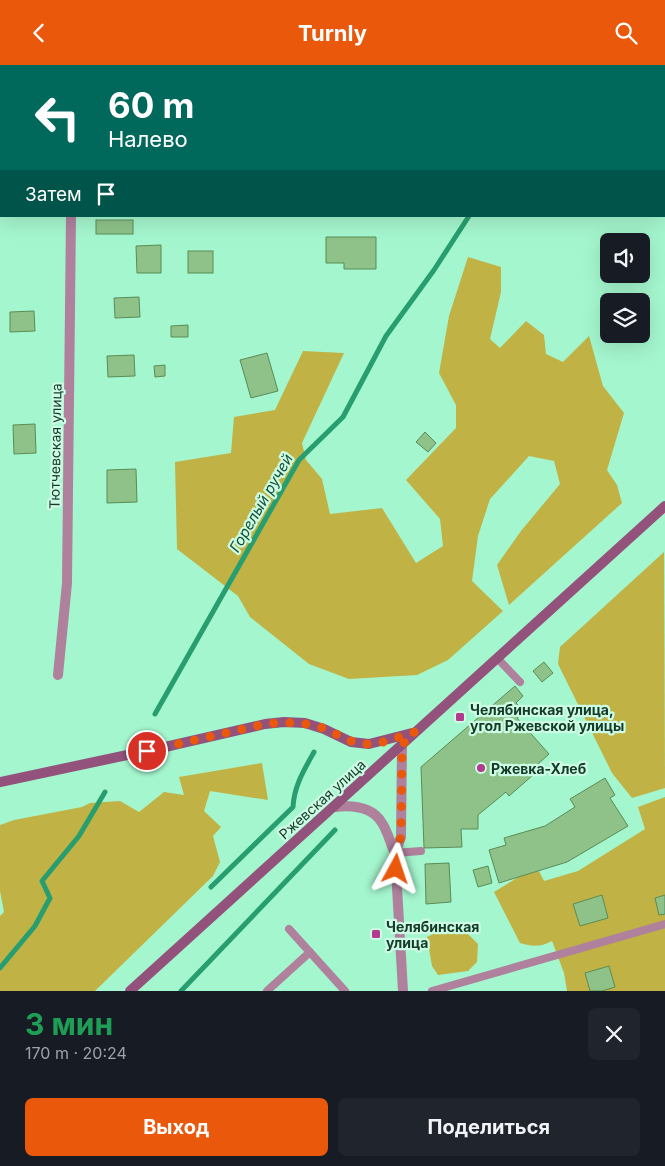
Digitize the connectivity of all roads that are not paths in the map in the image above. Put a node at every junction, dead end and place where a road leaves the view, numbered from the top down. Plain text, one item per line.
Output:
1 (71, 217) edge
2 (665, 506) edge
3 (497, 658) junction
4 (58, 675) dead end
5 (520, 683) dead end
6 (415, 732) junction
7 (402, 745) junction
8 (0, 782) edge
9 (335, 807) junction
10 (421, 851) dead end
11 (395, 853) junction
12 (665, 924) edge
13 (289, 929) dead end
14 (310, 952) junction
15 (130, 991) edge
16 (267, 991) edge
17 (345, 991) edge
18 (403, 991) edge
19 (432, 991) edge

1 - 4 street, Тютчевская улица
2 - 3 main road, Ржевская улица
3 - 5 lane
3 - 6 main road, Ржевская улица
6 - 7 main road, Ржевская улица
6 - 8 main road
7 - 9 main road, Ржевская улица
7 - 11 street
9 - 11 street
9 - 15 main road, Ржевская улица
10 - 11 lane
11 - 18 street
12 - 19 lane
13 - 14 lane
14 - 16 lane
14 - 17 lane

